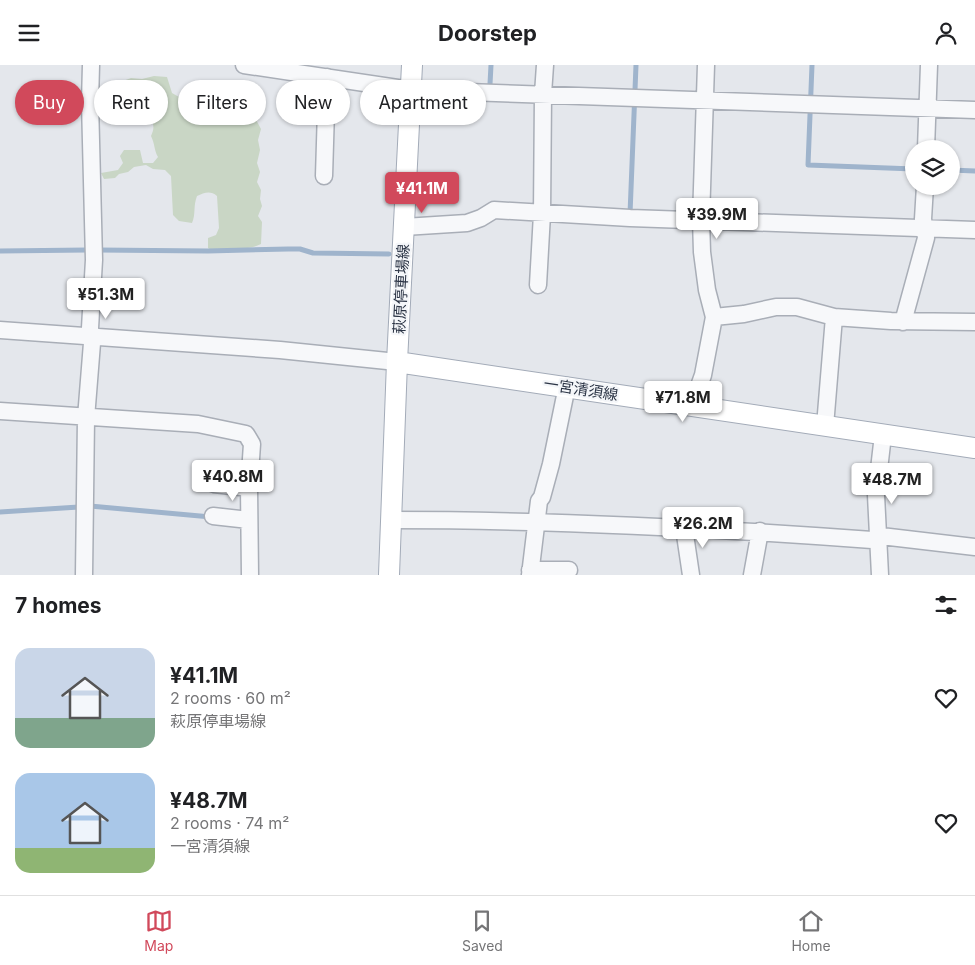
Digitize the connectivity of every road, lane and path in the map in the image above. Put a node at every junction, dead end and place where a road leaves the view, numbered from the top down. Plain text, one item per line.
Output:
1 (91, 65) edge
2 (244, 65) edge
3 (412, 65) edge
4 (545, 65) edge
5 (706, 65) edge
6 (929, 65) edge
7 (327, 77) junction
8 (411, 80) edge
9 (360, 82) edge
10 (486, 92) edge
11 (543, 93) junction
12 (706, 100) junction
13 (927, 108) junction
14 (975, 110) edge
15 (409, 125) edge
16 (926, 140) edge
17 (324, 176) dead end
18 (924, 195) edge
19 (542, 214) junction
20 (702, 219) junction
21 (404, 227) junction
22 (925, 228) junction
23 (975, 230) edge
24 (538, 285) dead end
25 (714, 317) junction
26 (834, 317) junction
27 (902, 322) junction
28 (975, 322) edge
29 (0, 330) edge
30 (91, 336) junction
31 (397, 362) junction
32 (567, 386) junction
33 (692, 406) junction
34 (0, 411) edge
35 (86, 417) junction
36 (825, 426) junction
37 (883, 435) junction
38 (975, 448) edge
39 (214, 484) dead end
40 (250, 489) junction
41 (214, 516) dead end
42 (391, 519) junction
43 (249, 520) junction
44 (536, 522) junction
45 (684, 528) junction
46 (760, 531) junction
47 (877, 538) junction
48 (975, 547) edge
49 (569, 570) dead end
50 (530, 573) edge
51 (84, 575) edge
52 (250, 575) edge
53 (389, 575) edge
54 (691, 575) edge
55 (752, 575) edge
56 (880, 575) edge

1 - 30 street
2 - 7 street
3 - 8 main road, 萩原停車場線
4 - 11 street
5 - 12 street
6 - 13 street
7 - 9 street
7 - 17 street
10 - 11 street
11 - 12 street
11 - 19 street
12 - 13 street
12 - 20 street
13 - 14 street
13 - 16 street
15 - 21 main road, 萩原停車場線
18 - 22 street
19 - 20 street
19 - 21 street
19 - 24 street
20 - 22 street
20 - 25 street
21 - 31 main road, 萩原停車場線
22 - 23 street
22 - 27 street
25 - 26 street
25 - 33 street
26 - 27 street
26 - 36 street
27 - 28 street
29 - 30 street
30 - 31 street
30 - 35 street
31 - 32 main road, 一宮清須線
31 - 42 main road
32 - 33 main road, 一宮清須線
32 - 44 street
33 - 36 main road, 一宮清須線
34 - 35 street
35 - 40 street
35 - 51 street
36 - 37 main road, 一宮清須線
37 - 38 main road, 一宮清須線
37 - 47 street
39 - 40 street
40 - 43 street
41 - 43 street
42 - 44 street
42 - 53 main road
43 - 52 street
44 - 45 street
44 - 50 street
45 - 46 street
45 - 54 street
46 - 47 street
46 - 55 street
47 - 48 street
47 - 56 street
49 - 50 street

